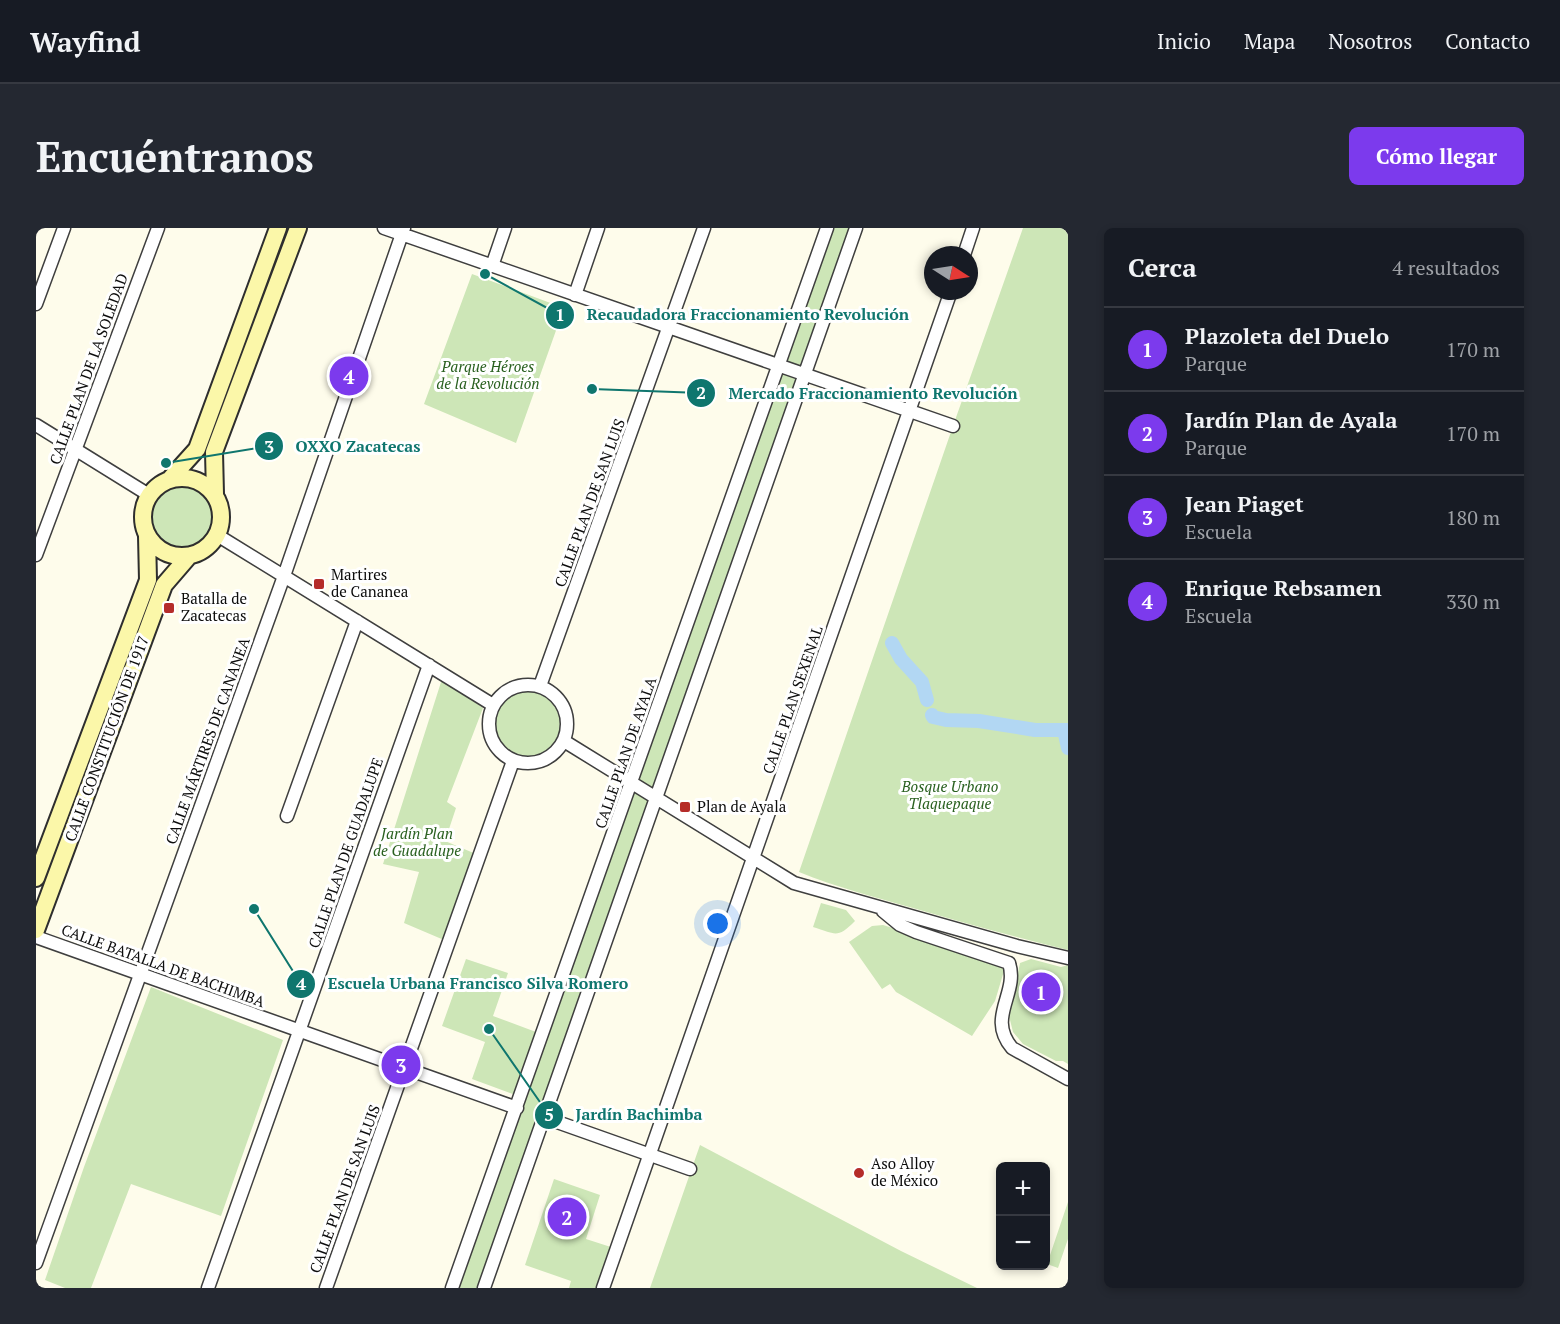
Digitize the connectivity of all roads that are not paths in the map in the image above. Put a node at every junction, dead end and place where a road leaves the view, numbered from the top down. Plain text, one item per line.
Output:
1 (64, 228) edge
2 (158, 228) edge
3 (278, 228) edge
4 (298, 228) edge
5 (384, 228) edge
6 (506, 228) edge
7 (598, 228) edge
8 (704, 228) edge
9 (827, 228) edge
10 (856, 228) edge
11 (974, 228) edge
12 (403, 231) edge
13 (967, 246) edge
14 (492, 266) junction
15 (574, 295) junction
16 (948, 300) edge
17 (36, 304) edge
18 (669, 327) junction
19 (778, 365) junction
20 (804, 374) junction
21 (910, 411) junction
22 (36, 425) edge
23 (953, 426) dead end
24 (75, 449) junction
25 (170, 479) junction
26 (215, 494) junction
27 (149, 495) junction
28 (217, 535) junction
29 (147, 536) junction
30 (36, 555) edge
31 (189, 556) junction
32 (284, 576) junction
33 (357, 621) junction
34 (429, 665) junction
35 (540, 686) junction
36 (493, 705) junction
37 (564, 741) junction
38 (513, 761) junction
39 (631, 782) junction
40 (655, 797) junction
41 (286, 816) dead end
42 (754, 858) junction
43 (36, 878) edge
44 (879, 908) junction
45 (36, 930) edge
46 (36, 937) edge
47 (1017, 946) junction
48 (1068, 958) edge
49 (1009, 963) junction
50 (140, 974) junction
51 (299, 1031) junction
52 (404, 1068) junction
53 (1068, 1079) edge
54 (517, 1108) junction
55 (543, 1117) junction
56 (650, 1155) junction
57 (690, 1169) dead end
58 (36, 1263) edge
59 (208, 1288) edge
60 (326, 1288) edge
61 (452, 1288) edge
62 (484, 1288) edge
63 (603, 1288) edge

1 - 17 street
2 - 24 street, CALLE PLAN DE LA SOLEDAD
3 - 25 street
4 - 26 street
5 - 12 street
6 - 14 street
7 - 15 street
8 - 18 street, CALLE PLAN DE SAN LUIS
9 - 19 street, CALLE PLAN DE AYALA
10 - 20 street
11 - 13 street
12 - 14 street
12 - 32 street, CALLE MÁRTIRES DE CANANEA
14 - 15 street
15 - 18 street
16 - 21 street, CALLE PLAN SEXENAL
18 - 19 street
18 - 35 street, CALLE PLAN DE SAN LUIS
19 - 20 street
19 - 39 street, CALLE PLAN DE AYALA
20 - 21 street
20 - 40 street
21 - 23 street
21 - 42 street, CALLE PLAN SEXENAL
22 - 24 street
24 - 27 street
24 - 30 street, CALLE PLAN DE LA SOLEDAD
25 - 26 street
25 - 27 street
26 - 28 street
27 - 29 street
28 - 31 street
28 - 32 street
29 - 31 street
29 - 43 street, CALLE CONSTITUCIÓN DE 1917
31 - 45 street, CALLE CONSTITUCIÓN DE 1917
32 - 33 street
32 - 50 street, CALLE MÁRTIRES DE CANANEA
33 - 34 street
33 - 41 street
34 - 36 street
34 - 51 street, CALLE PLAN DE GUADALUPE
35 - 36 street
35 - 37 street
36 - 38 street
37 - 38 street
37 - 39 street
38 - 52 street, CALLE PLAN DE SAN LUIS
39 - 40 street
39 - 54 street, CALLE PLAN DE AYALA
40 - 42 street
40 - 55 street
42 - 44 street
42 - 56 street, CALLE PLAN SEXENAL
44 - 47 street
44 - 49 street
46 - 50 street, CALLE BATALLA DE BACHIMBA
47 - 48 street
47 - 49 street
49 - 53 street
50 - 51 street, CALLE BATALLA DE BACHIMBA
50 - 58 street, CALLE MÁRTIRES DE CANANEA
51 - 52 street, CALLE BATALLA DE BACHIMBA
51 - 59 street, CALLE PLAN DE GUADALUPE
52 - 54 street, CALLE BATALLA DE BACHIMBA
52 - 60 street, CALLE PLAN DE SAN LUIS
54 - 61 street, CALLE PLAN DE AYALA
55 - 56 street
55 - 62 street
56 - 57 street
56 - 63 street, CALLE PLAN SEXENAL

